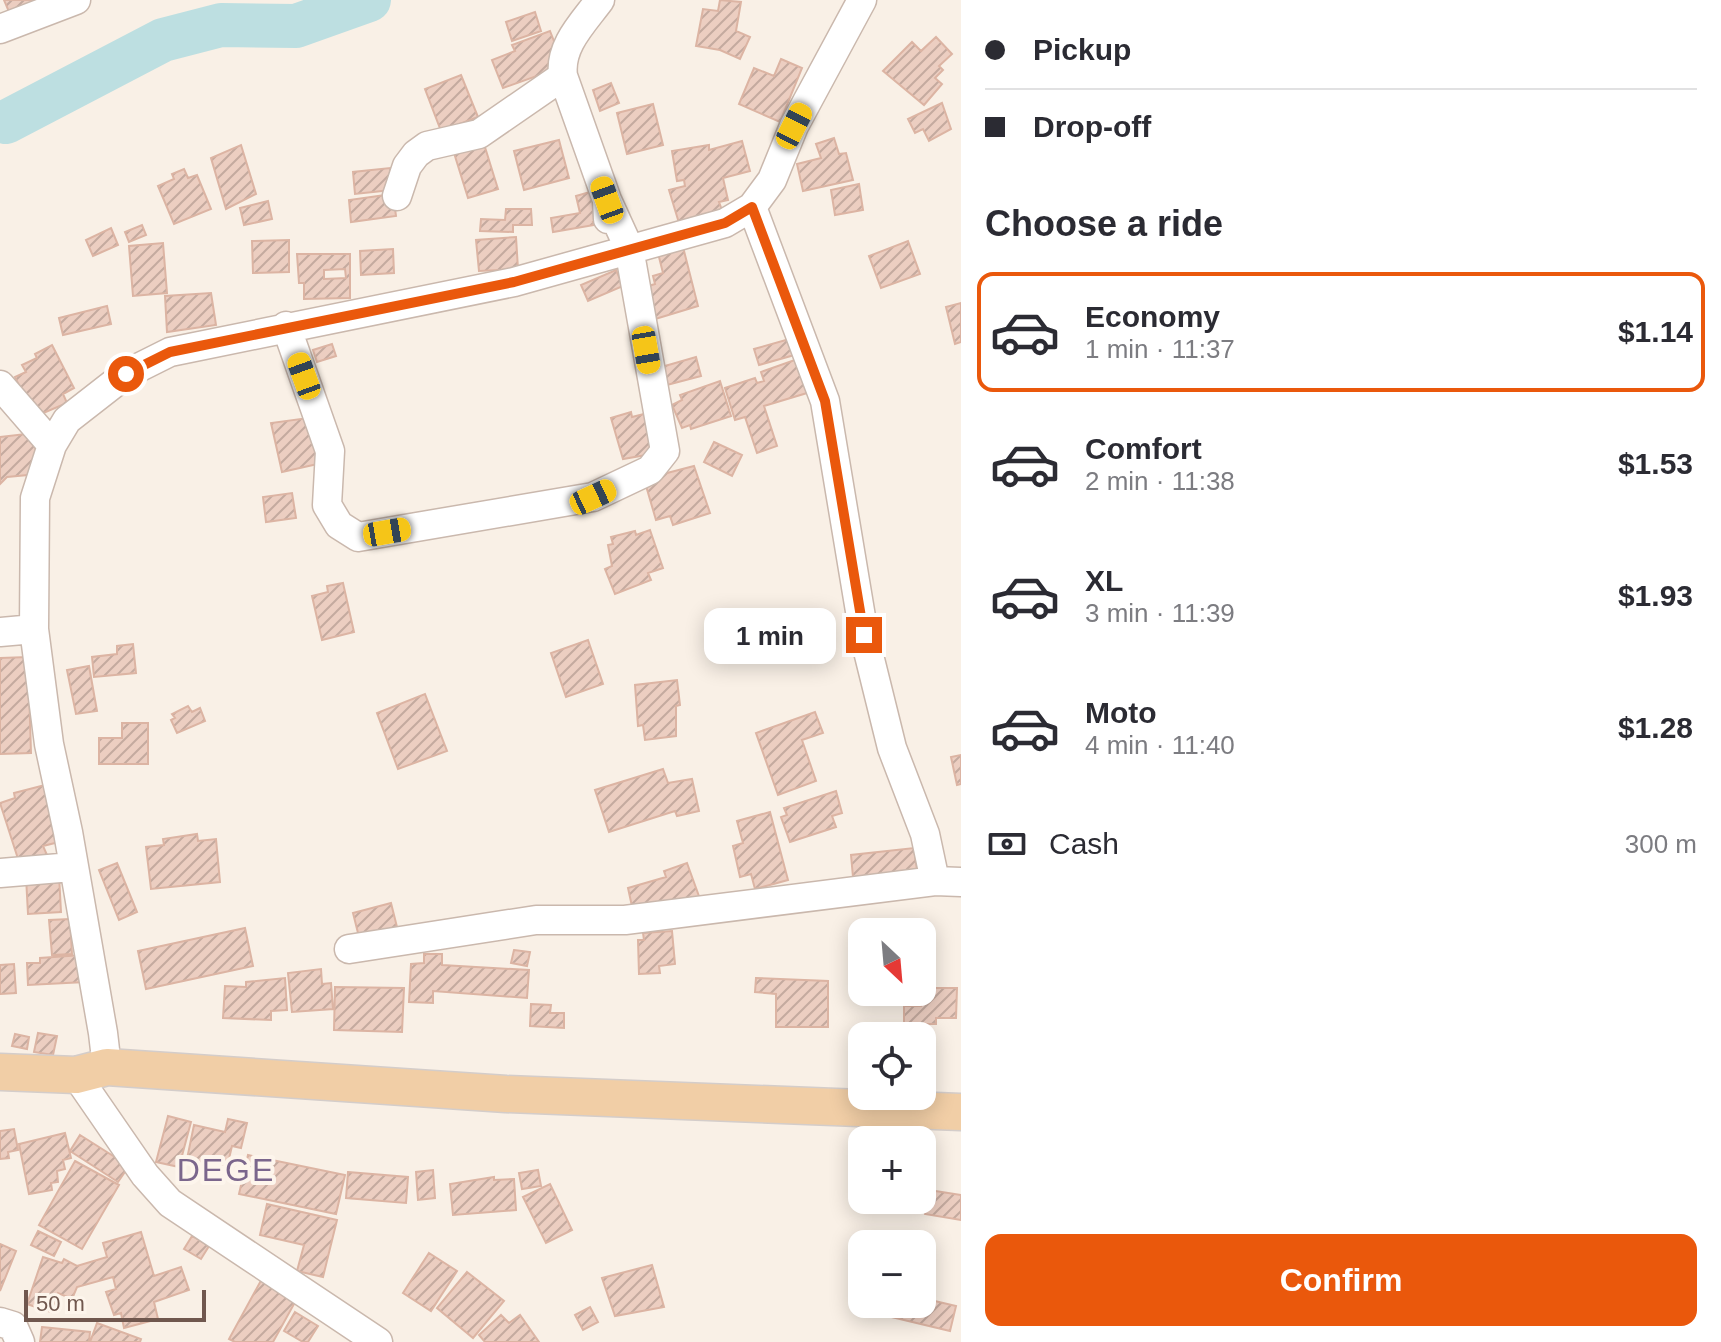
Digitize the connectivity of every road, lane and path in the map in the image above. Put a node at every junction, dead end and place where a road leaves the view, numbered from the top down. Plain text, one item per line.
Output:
1 (76, 0) edge
2 (600, 0) edge
3 (862, 0) edge
4 (0, 29) edge
5 (563, 76) junction
6 (397, 196) dead end
7 (752, 207) junction
8 (618, 252) junction
9 (286, 326) junction
10 (0, 385) edge
11 (52, 445) junction
12 (34, 629) junction
13 (0, 632) edge
14 (72, 867) junction
15 (0, 873) edge
16 (948, 881) edge
17 (349, 949) dead end
18 (92, 1071) junction
19 (0, 1072) edge
20 (961, 1112) edge
21 (0, 1322) edge
22 (20, 1342) edge
23 (378, 1342) edge

1 - 4 street
2 - 5 street
3 - 7 street
5 - 6 street
5 - 8 street
7 - 8 street
7 - 16 street
8 - 9 street
8 - 9 street
9 - 11 street
10 - 11 street
11 - 12 street
12 - 13 street
12 - 14 street
14 - 15 street
14 - 18 street
16 - 17 street
18 - 19 main road
18 - 20 main road
18 - 23 street
21 - 22 street

